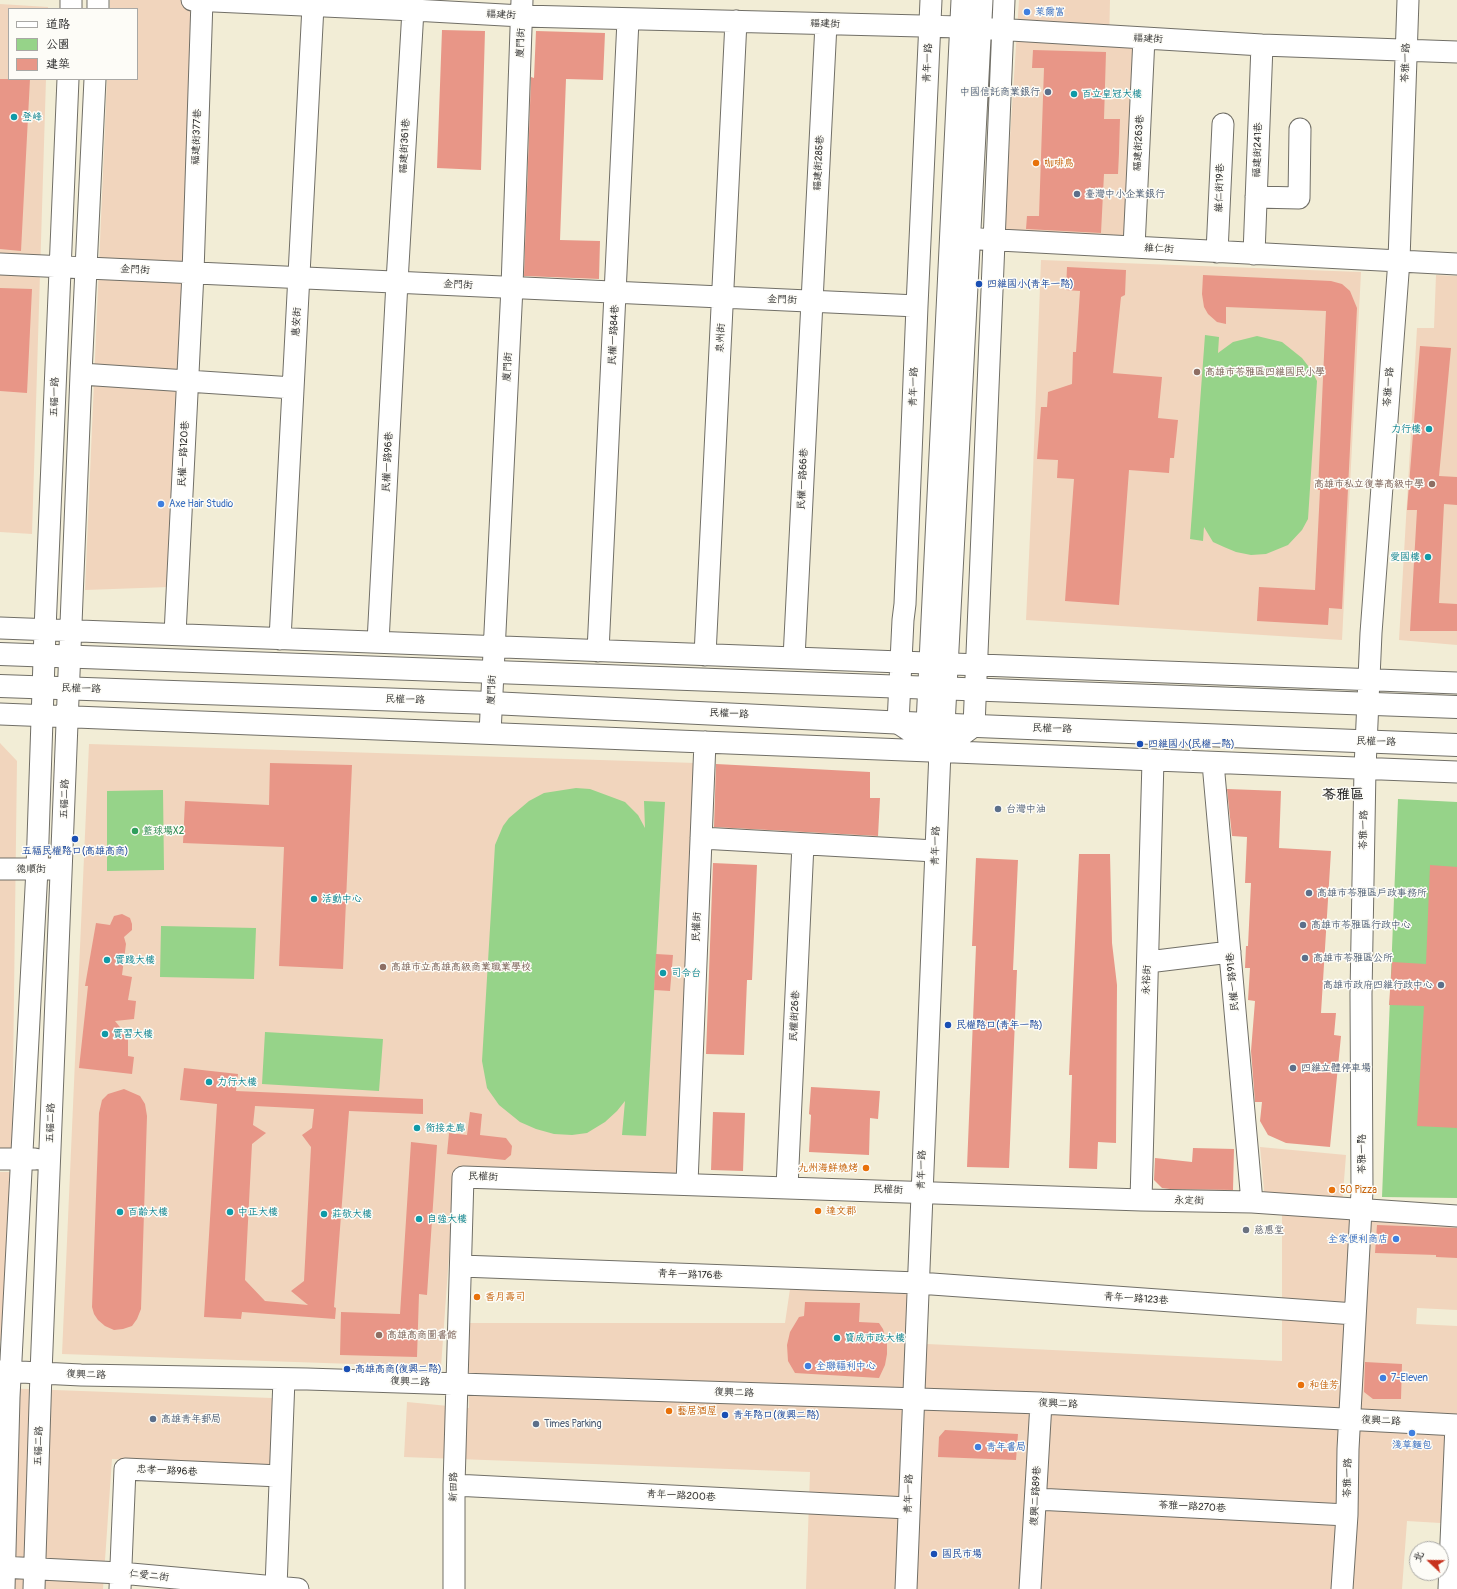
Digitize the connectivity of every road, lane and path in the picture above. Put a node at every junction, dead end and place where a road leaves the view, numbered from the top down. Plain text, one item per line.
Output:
1 (192, 0) edge
2 (202, 0) edge
3 (931, 0) edge
4 (962, 0) edge
5 (982, 0) edge
6 (1004, 0) edge
7 (1408, 0) edge
8 (312, 6) junction
9 (522, 8) edge
10 (413, 10) junction
11 (628, 20) junction
12 (736, 21) junction
13 (826, 24) junction
14 (930, 27) junction
15 (971, 28) junction
16 (1003, 30) junction
17 (1144, 38) junction
18 (1262, 45) junction
19 (1406, 50) junction
20 (1457, 52) edge
21 (68, 80) edge
22 (95, 80) edge
23 (1222, 124) dead end
24 (1300, 129) dead end
25 (1256, 197) junction
26 (920, 236) junction
27 (960, 238) junction
28 (995, 240) junction
29 (1134, 247) junction
30 (1217, 252) junction
31 (1254, 254) junction
32 (1399, 260) junction
33 (0, 264) edge
34 (1457, 264) edge
35 (60, 267) junction
36 (87, 268) junction
37 (193, 273) junction
38 (299, 278) junction
39 (397, 282) junction
40 (512, 287) junction
41 (616, 292) junction
42 (723, 297) junction
43 (812, 301) junction
44 (917, 306) junction
45 (81, 374) junction
46 (187, 380) junction
47 (293, 388) junction
48 (912, 429) junction
49 (950, 431) junction
50 (987, 432) junction
51 (0, 628) edge
52 (44, 630) junction
53 (71, 630) junction
54 (175, 634) junction
55 (280, 638) junction
56 (378, 642) junction
57 (494, 646) junction
58 (598, 651) junction
59 (0, 654) edge
60 (705, 654) junction
61 (44, 655) junction
62 (70, 656) junction
63 (794, 658) junction
64 (901, 662) junction
65 (939, 663) junction
66 (977, 665) junction
67 (492, 673) junction
68 (1369, 679) junction
69 (1457, 683) edge
70 (0, 686) edge
71 (900, 686) junction
72 (43, 687) junction
73 (69, 688) junction
74 (938, 688) junction
75 (975, 690) junction
76 (491, 703) junction
77 (1368, 703) junction
78 (1457, 707) edge
79 (0, 714) edge
80 (43, 715) junction
81 (68, 716) junction
82 (898, 722) junction
83 (936, 724) junction
84 (974, 726) junction
85 (490, 733) junction
86 (705, 742) junction
87 (1366, 743) junction
88 (1457, 745) edge
89 (940, 751) junction
90 (1153, 760) junction
91 (1213, 762) junction
92 (1365, 768) junction
93 (1457, 772) edge
94 (700, 838) junction
95 (803, 844) junction
96 (936, 851) junction
97 (0, 869) edge
98 (37, 869) junction
99 (62, 869) junction
100 (1230, 952) junction
101 (1148, 962) junction
102 (0, 1158) edge
103 (22, 1159) junction
104 (50, 1160) junction
105 (687, 1183) junction
106 (787, 1187) junction
107 (922, 1191) junction
108 (1141, 1200) junction
109 (1252, 1202) junction
110 (1361, 1210) junction
111 (1457, 1216) edge
112 (8, 1263) edge
113 (462, 1266) junction
114 (918, 1283) junction
115 (1355, 1314) junction
116 (5, 1372) edge
117 (41, 1374) junction
118 (284, 1379) junction
119 (457, 1384) junction
120 (913, 1399) junction
121 (1041, 1403) junction
122 (1350, 1420) junction
123 (1456, 1425) edge
124 (280, 1476) junction
125 (454, 1485) junction
126 (1036, 1499) junction
127 (908, 1508) junction
128 (1347, 1515) junction
129 (2, 1567) edge
130 (35, 1579) edge
131 (120, 1581) edge
132 (165, 1583) edge
133 (242, 1587) edge
134 (276, 1587) junction
135 (4, 1589) edge
136 (298, 1589) edge
137 (454, 1589) edge
138 (906, 1589) edge
139 (1030, 1589) edge
140 (1342, 1589) edge
141 (1449, 1589) edge

1 - 2 street, 福建街
2 - 8 street, 福建街
2 - 37 street, 福建街377巷
3 - 14 street, 青年一路
4 - 15 street, 青年一路
5 - 15 street, 青年一路
6 - 16 street
7 - 19 street, 苓雅一路
8 - 10 street, 福建街
8 - 38 street, 惠安街
9 - 10 street, 福建街
9 - 11 street, 福建街
9 - 40 street, 廈門街
10 - 39 street, 福建街361巷
11 - 12 street, 福建街
11 - 41 street, 民權一路84巷
12 - 13 street, 福建街
12 - 42 street, 泉州街
13 - 14 street, 福建街
13 - 43 street, 福建街285巷
14 - 15 street, 福建街
14 - 26 street, 青年一路
15 - 16 street, 福建街
15 - 27 street, 青年一路
16 - 17 street, 福建街
16 - 28 street
17 - 18 street, 福建街
17 - 29 street, 福建街263巷
18 - 19 street, 福建街
18 - 25 street, 福建街241巷
19 - 20 street, 福建街
19 - 32 street, 苓雅一路
21 - 35 street, 五福一路
22 - 36 street
23 - 30 street, 維仁街19巷
24 - 25 street
25 - 31 street, 福建街241巷
26 - 27 street, 維仁街
26 - 44 street, 青年一路
27 - 28 street, 維仁街
27 - 49 street, 青年一路
28 - 29 street, 維仁街
28 - 50 street
29 - 30 street, 維仁街
30 - 31 street, 維仁街
31 - 32 street, 維仁街
32 - 34 street, 維仁街
32 - 68 street, 苓雅一路
33 - 35 street, 金門街
35 - 36 street, 金門街
35 - 52 street, 五福一路
36 - 37 street, 金門街
36 - 45 street
37 - 38 street, 金門街
37 - 46 street, 民權一路120巷
38 - 39 street, 金門街
38 - 47 street, 惠安街
39 - 40 street, 金門街
39 - 56 street, 民權一路96巷
40 - 41 street, 金門街
40 - 57 street, 廈門街
41 - 42 street, 金門街
41 - 58 street, 民權一路84巷
42 - 43 street, 金門街
42 - 60 street, 泉州街
43 - 44 street, 金門街
43 - 63 street, 民權一路66巷
44 - 48 street, 青年一路
45 - 46 street
45 - 53 street
46 - 47 street
46 - 54 street, 民權一路120巷
47 - 55 street, 惠安街
48 - 49 street
48 - 64 street, 青年一路
49 - 50 street
49 - 65 street, 青年一路
50 - 66 street
51 - 52 street
52 - 53 street
52 - 61 street, 五福一路
53 - 54 street
53 - 62 street
54 - 55 street
55 - 56 street
56 - 57 street
57 - 58 street
57 - 67 street, 廈門街
58 - 60 street
59 - 61 main road
60 - 63 street
61 - 62 main road
61 - 72 street, 五福一路
62 - 67 main road
62 - 73 street, 五福二路
63 - 64 street
64 - 65 street
64 - 71 street, 青年一路
65 - 66 street
65 - 74 street, 青年一路
66 - 68 street
66 - 75 street
67 - 71 main road
67 - 76 street, 廈門街
68 - 69 street
68 - 77 street, 苓雅一路
70 - 72 main road, 民權一路
71 - 74 main road
71 - 82 street, 青年一路
72 - 73 main road, 民權一路
72 - 80 street, 五福一路
73 - 76 main road, 民權一路
73 - 81 street, 五福二路
74 - 75 main road
74 - 83 street, 青年一路
75 - 77 main road
75 - 84 street
76 - 82 main road, 民權一路
76 - 85 street, 廈門街
77 - 78 main road
77 - 87 street, 苓雅一路
79 - 80 street
80 - 81 street
80 - 98 street
81 - 85 street
81 - 99 street, 五福二路
82 - 83 main road, 民權一路
82 - 89 street
83 - 84 main road, 民權一路
83 - 89 street, 青年一路
84 - 87 main road, 民權一路
84 - 89 street
85 - 86 street
86 - 89 street
86 - 94 street, 民權街
87 - 88 main road, 民權一路
87 - 92 street, 苓雅一路
89 - 90 street
89 - 96 street, 青年一路
90 - 91 street
90 - 101 street, 永裕街
91 - 92 street
91 - 100 street, 民權一路91巷
92 - 93 street
92 - 110 street, 苓雅一路
94 - 95 street
94 - 105 street, 民權街
95 - 96 street
95 - 106 street, 民權街26巷
96 - 107 street, 青年一路
97 - 98 street, 德順街
98 - 99 street, 德順街
98 - 103 street
99 - 104 street, 五福二路
100 - 101 street
100 - 109 street, 民權一路91巷
101 - 108 street, 永裕街
102 - 103 street
103 - 104 street
103 - 112 street
104 - 117 street, 五福二路
105 - 106 street, 民權街
105 - 113 street, 民權街
106 - 107 street, 民權街
107 - 108 street, 永定街
107 - 114 street, 青年一路
108 - 109 street, 永定街
109 - 110 street, 永定街
110 - 111 street, 永定街
110 - 115 street, 苓雅一路
112 - 116 street
113 - 114 street, 青年一路176巷
113 - 119 street, 民權街
114 - 115 street, 青年一路123巷
114 - 120 street, 青年一路
115 - 122 street, 苓雅一路
116 - 117 street, 復興二路
116 - 129 street
117 - 118 street, 復興二路
117 - 130 street, 五福二路
118 - 119 street, 復興二路
118 - 124 street
119 - 120 street, 復興二路
119 - 125 street, 新田路
120 - 121 street, 復興二路
120 - 127 street, 青年一路
121 - 122 street, 復興二路
121 - 126 street, 復興二路89巷
122 - 123 street, 復興二路
122 - 128 street, 苓雅一路
123 - 141 street
124 - 131 street, 忠孝一路96巷
124 - 134 street
125 - 127 street, 青年一路200巷
125 - 137 street, 新田路
126 - 128 street, 苓雅一路270巷
126 - 139 street, 復興二路89巷
127 - 138 street, 青年一路
128 - 140 street, 苓雅一路
129 - 130 street, 仁愛二街
129 - 135 street
130 - 131 street, 仁愛二街
131 - 132 street, 仁愛二街
132 - 133 street, 仁愛二街
133 - 134 street, 仁愛二街
134 - 136 street, 仁愛二街

